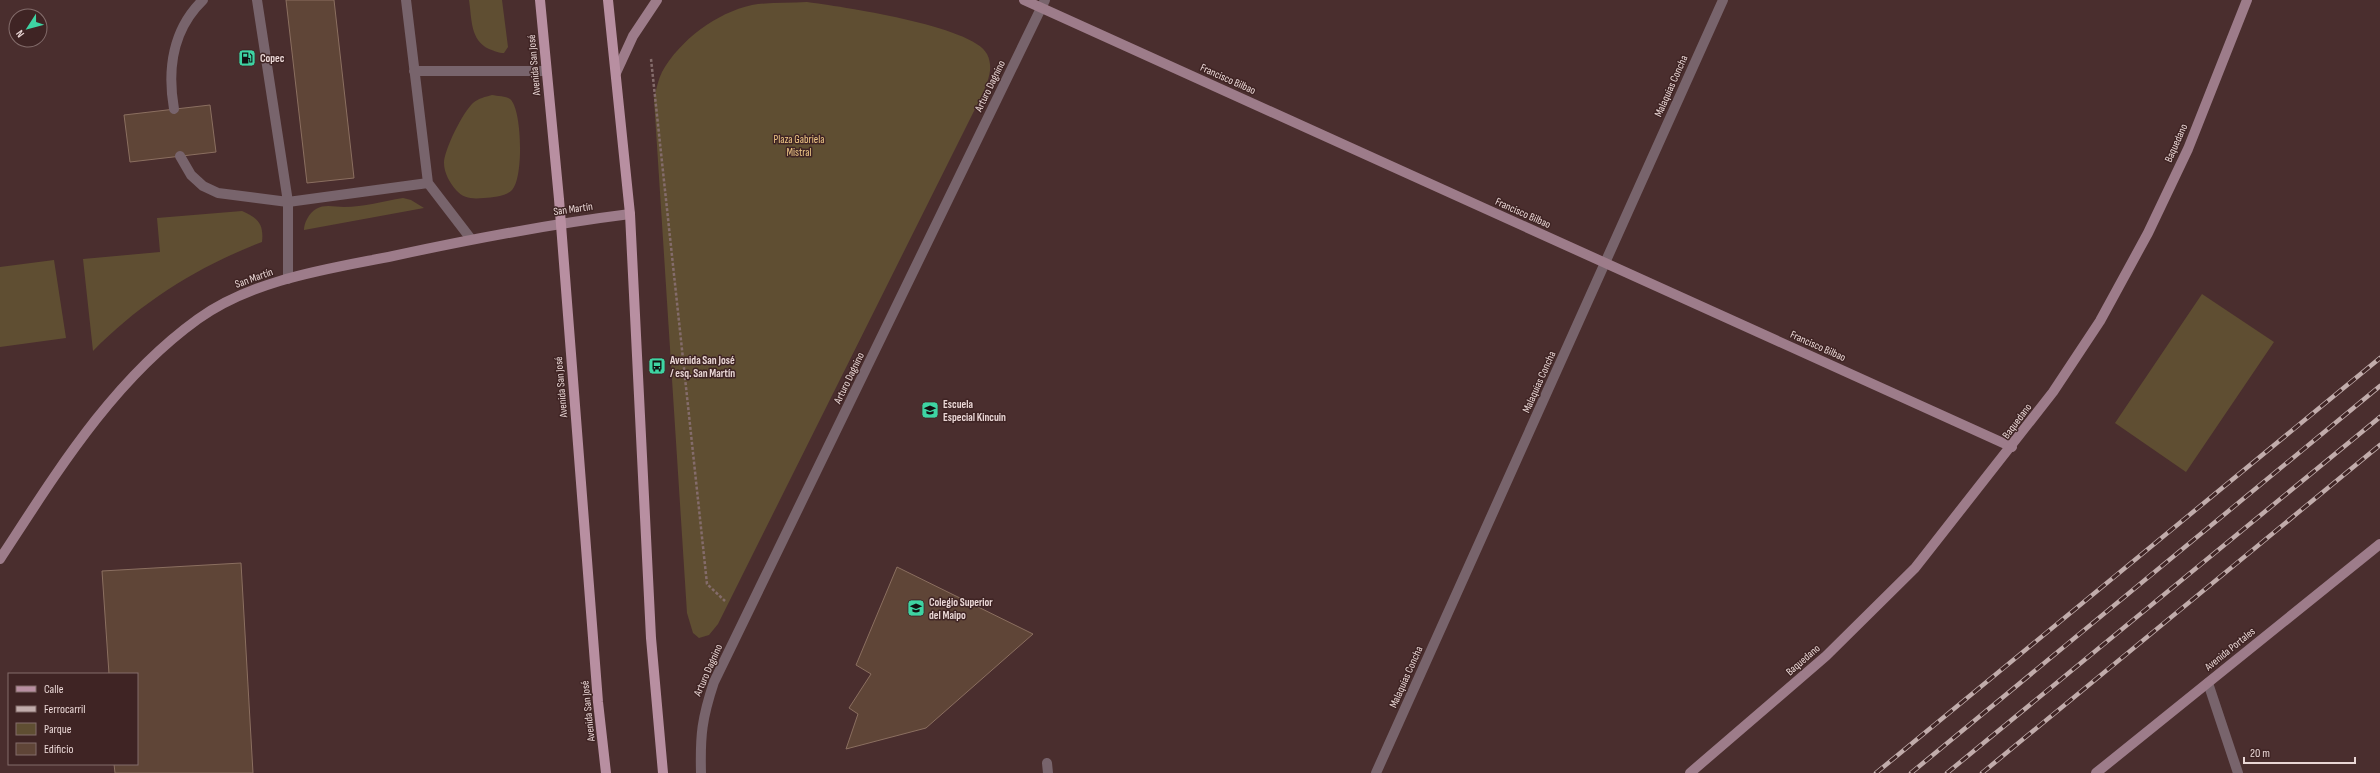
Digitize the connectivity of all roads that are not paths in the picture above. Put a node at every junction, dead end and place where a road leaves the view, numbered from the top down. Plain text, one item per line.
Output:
1 (203, 0) edge
2 (256, 0) edge
3 (406, 0) edge
4 (540, 0) edge
5 (608, 0) edge
6 (657, 0) edge
7 (1024, 0) edge
8 (1723, 0) edge
9 (2247, 0) edge
10 (1043, 4) edge
11 (546, 71) junction
12 (414, 72) junction
13 (616, 73) junction
14 (174, 109) dead end
15 (180, 156) dead end
16 (428, 183) junction
17 (288, 202) junction
18 (630, 214) junction
19 (560, 223) junction
20 (471, 240) junction
21 (1605, 263) junction
22 (288, 279) junction
23 (2012, 447) junction
24 (2380, 544) edge
25 (0, 559) edge
26 (2208, 683) junction
27 (606, 773) edge
28 (663, 773) edge
29 (701, 773) edge
30 (1376, 773) edge
31 (1690, 773) edge
32 (2096, 773) edge
33 (2238, 773) edge

1 - 14 street
2 - 17 street
3 - 12 street
4 - 11 main road, Avenida San José
5 - 13 main road
6 - 13 street
7 - 10 street, Francisco Bilbao
8 - 21 street, Malaquias Concha
9 - 23 street, Baquedano
10 - 21 street, Francisco Bilbao
10 - 29 street, Arturo Dagnino
11 - 12 street
11 - 19 main road, Avenida San José
12 - 16 street
13 - 18 main road
15 - 17 street
16 - 17 street
16 - 20 street
17 - 22 street
18 - 19 street, San Martín
18 - 28 main road
19 - 20 street, San Martín
19 - 27 main road, Avenida San José
20 - 22 street, San Martín
21 - 23 street, Francisco Bilbao
21 - 30 street, Malaquias Concha
22 - 25 street, San Martín
23 - 31 street, Baquedano
24 - 26 street, Avenida Portales
26 - 32 street, Avenida Portales
26 - 33 street

